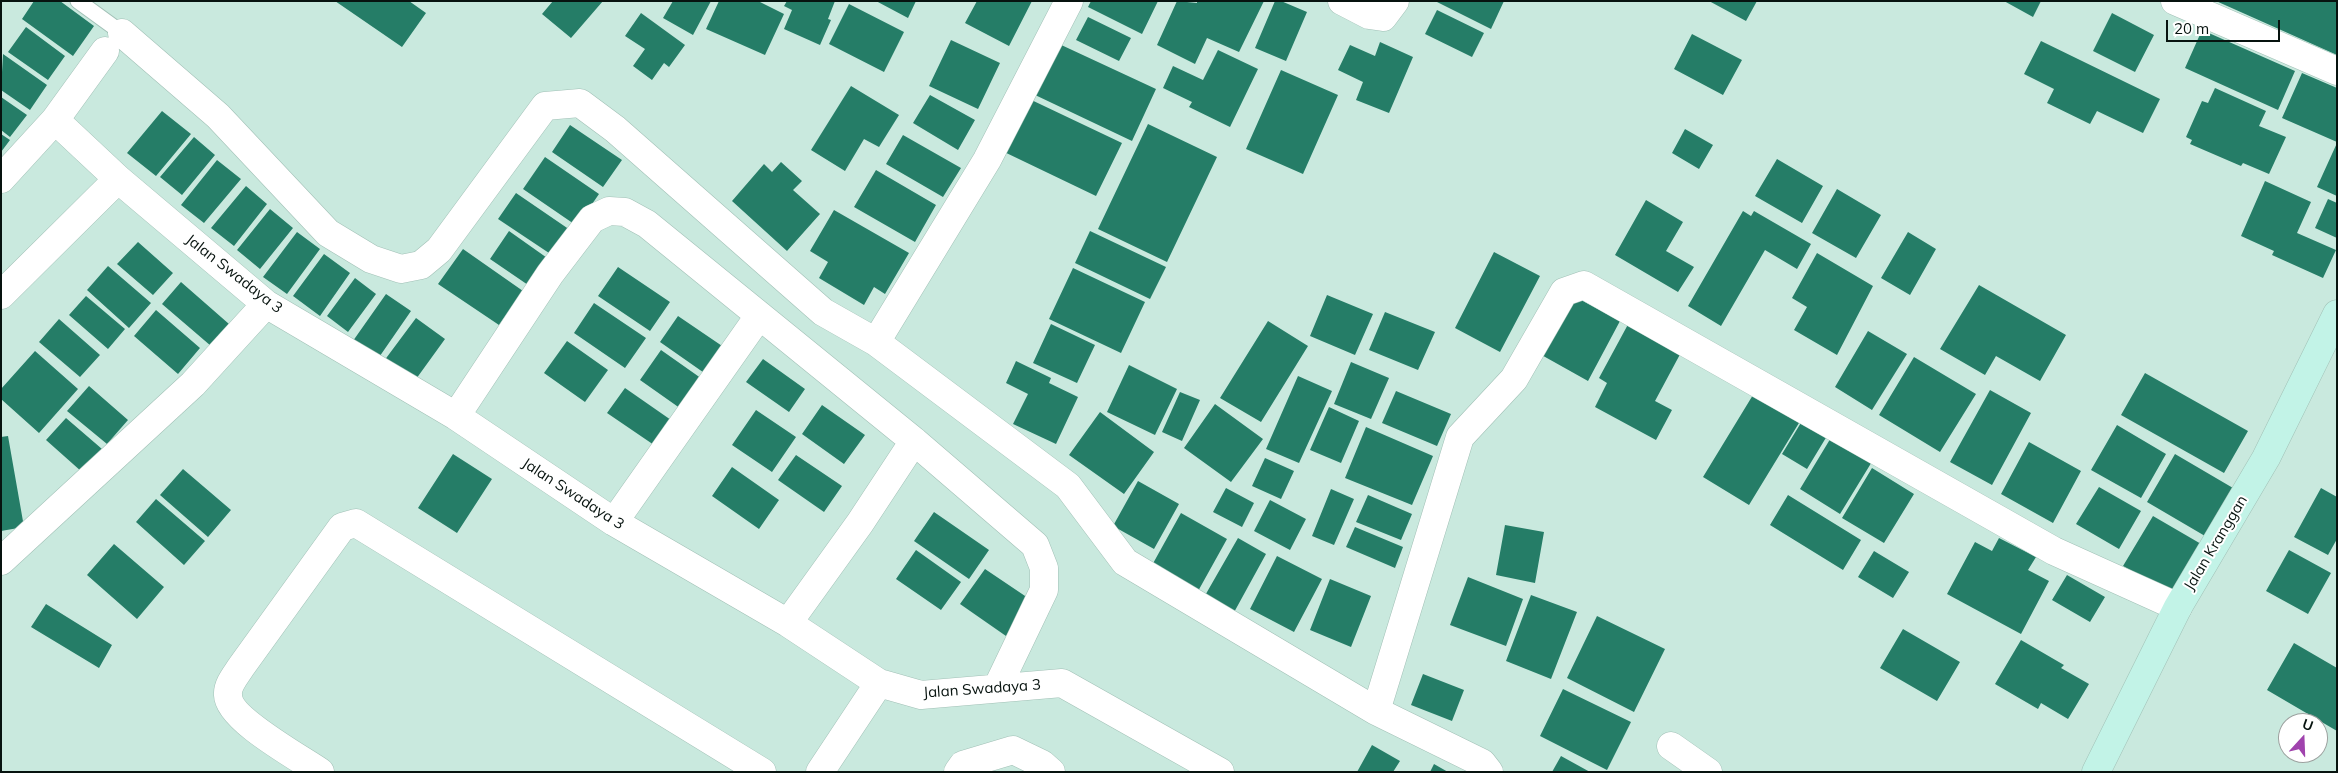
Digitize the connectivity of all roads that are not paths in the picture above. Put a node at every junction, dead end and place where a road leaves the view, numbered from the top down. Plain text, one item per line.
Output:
1 (78, 1) edge
2 (1068, 1) edge
3 (1342, 1) edge
4 (1395, 1) edge
5 (2175, 1) edge
6 (114, 42) junction
7 (2337, 71) edge
8 (55, 120) junction
9 (1, 179) edge
10 (118, 179) junction
11 (1, 295) edge
12 (266, 304) junction
13 (759, 316) junction
14 (2336, 317) edge
15 (876, 342) junction
16 (456, 416) junction
17 (914, 441) junction
18 (614, 522) junction
19 (1, 560) edge
20 (2178, 607) junction
21 (788, 622) junction
22 (879, 684) junction
23 (997, 688) junction
24 (1376, 711) junction
25 (1671, 746) dead end
26 (320, 772) edge
27 (762, 772) edge
28 (820, 772) edge
29 (958, 772) edge
30 (1052, 772) edge
31 (1220, 772) edge
32 (1489, 772) edge
33 (1708, 772) edge
34 (2096, 772) edge

1 - 6 lane
2 - 15 street
3 - 4 street
5 - 7 street
6 - 8 street
6 - 15 street
8 - 9 street
8 - 10 street, Jalan Swadaya 3
10 - 11 street
10 - 12 street, Jalan Swadaya 3
12 - 16 street, Jalan Swadaya 3
12 - 19 street
13 - 16 street
13 - 17 street
13 - 18 street
14 - 20 main road, Jalan Kranggan
15 - 24 street
16 - 18 street, Jalan Swadaya 3
17 - 21 street
17 - 23 street
18 - 21 street, Jalan Swadaya 3
20 - 24 street
20 - 34 main road, Jalan Kranggan
21 - 22 street, Jalan Swadaya 3
22 - 23 street, Jalan Swadaya 3
22 - 28 street
23 - 31 street, Jalan Swadaya 3
24 - 32 street
25 - 33 street
26 - 27 street
29 - 30 street

